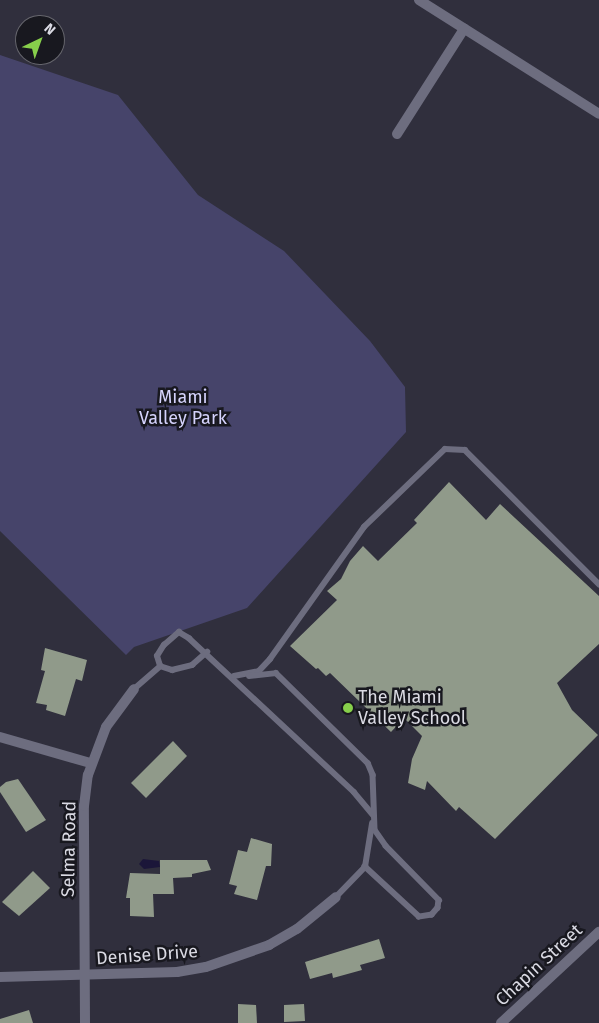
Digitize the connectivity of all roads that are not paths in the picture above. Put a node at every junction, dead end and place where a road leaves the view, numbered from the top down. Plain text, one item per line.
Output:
1 (419, 0) edge
2 (464, 29) junction
3 (599, 114) edge
4 (397, 134) dead end
5 (599, 584) edge
6 (207, 652) junction
7 (160, 666) junction
8 (234, 676) junction
9 (134, 688) joint
10 (0, 737) edge
11 (90, 763) junction
12 (373, 814) junction
13 (365, 867) junction
14 (336, 897) joint
15 (599, 932) edge
16 (85, 975) junction
17 (0, 977) edge
18 (85, 1023) edge
19 (501, 1023) edge

1 - 2 street
2 - 3 street
2 - 4 street
5 - 8 lane
6 - 7 lane
6 - 7 lane
6 - 8 lane
7 - 9 lane
8 - 12 lane
8 - 12 lane
9 - 11 street, Selma Road
10 - 11 street
11 - 16 street, Selma Road
12 - 13 lane
12 - 13 lane
13 - 14 lane
14 - 16 street, Denise Drive
15 - 19 street, Chapin Street
16 - 17 street, Denise Drive
16 - 18 street, Selma Road

